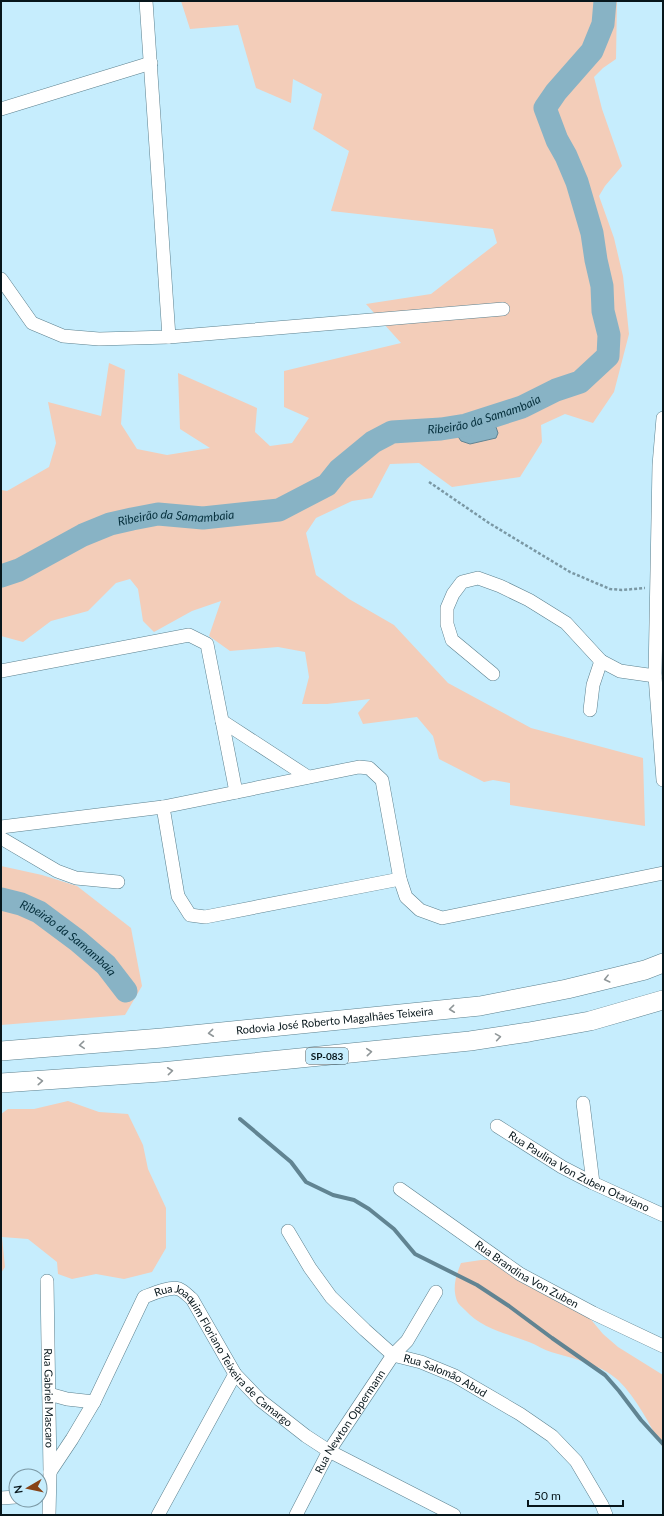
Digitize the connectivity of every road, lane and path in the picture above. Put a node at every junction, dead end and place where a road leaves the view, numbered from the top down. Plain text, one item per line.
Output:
1 (146, 1) edge
2 (151, 63) junction
3 (1, 109) edge
4 (1, 279) edge
5 (503, 310) dead end
6 (169, 337) junction
7 (663, 418) edge
8 (429, 482) dead end
9 (656, 589) junction
10 (601, 661) junction
11 (1, 671) edge
12 (493, 674) dead end
13 (655, 676) junction
14 (590, 710) dead end
15 (222, 721) junction
16 (308, 777) junction
17 (663, 780) edge
18 (236, 792) junction
19 (163, 807) junction
20 (1, 827) edge
21 (1, 838) edge
22 (663, 873) edge
23 (400, 879) junction
24 (118, 882) dead end
25 (663, 963) edge
26 (656, 1002) edge
27 (1, 1051) edge
28 (1, 1083) edge
29 (583, 1103) dead end
30 (497, 1126) dead end
31 (593, 1183) junction
32 (400, 1189) dead end
33 (663, 1215) edge
34 (288, 1231) dead end
35 (47, 1281) dead end
36 (436, 1292) dead end
37 (663, 1346) edge
38 (393, 1355) junction
39 (235, 1374) junction
40 (48, 1394) junction
41 (94, 1402) junction
42 (330, 1451) junction
43 (50, 1472) junction
44 (48, 1480) edge
45 (439, 1511) edge
46 (158, 1515) edge
47 (296, 1515) edge
48 (454, 1515) edge
49 (606, 1515) edge

1 - 2 street
2 - 3 street
2 - 6 street
4 - 6 street
5 - 6 street
7 - 9 street
8 - 9 path
9 - 13 street
10 - 12 street
10 - 13 street
10 - 14 street
11 - 15 street
13 - 17 street
15 - 16 street
15 - 18 street
16 - 18 street
16 - 23 street
18 - 19 street
19 - 20 street
19 - 23 street
21 - 24 street
22 - 23 street
25 -> 27 highway, Rodovia José Roberto Magalhães Teixeira
28 -> 26 highway, SP-083
29 - 31 street
30 - 31 street, Rua Paulina Von Zuben Otaviano
31 - 33 street, Rua Paulina Von Zuben Otaviano
32 - 37 street, Rua Brandina Von Zuben
34 - 38 street, Rua Salomão Abud
35 - 40 street, Rua Gabriel Mascaro
36 - 38 street, Rua Newton Oppermann
38 - 42 street, Rua Newton Oppermann
38 - 49 street, Rua Salomão Abud
39 - 41 street, Rua Joaquim Floriano Teixeira de Camargo
39 - 42 street, Rua Joaquim Floriano Teixeira de Camargo
39 - 46 street
40 - 41 street
40 - 43 street, Rua Gabriel Mascaro
41 - 43 street, Rua Joaquim Floriano Teixeira de Camargo
42 - 45 street, Rua Joaquim Floriano Teixeira de Camargo
42 - 47 street, Rua Newton Oppermann
43 - 44 street, Rua Gabriel Mascaro
45 - 48 street, Rua Joaquim Floriano Teixeira de Camargo

